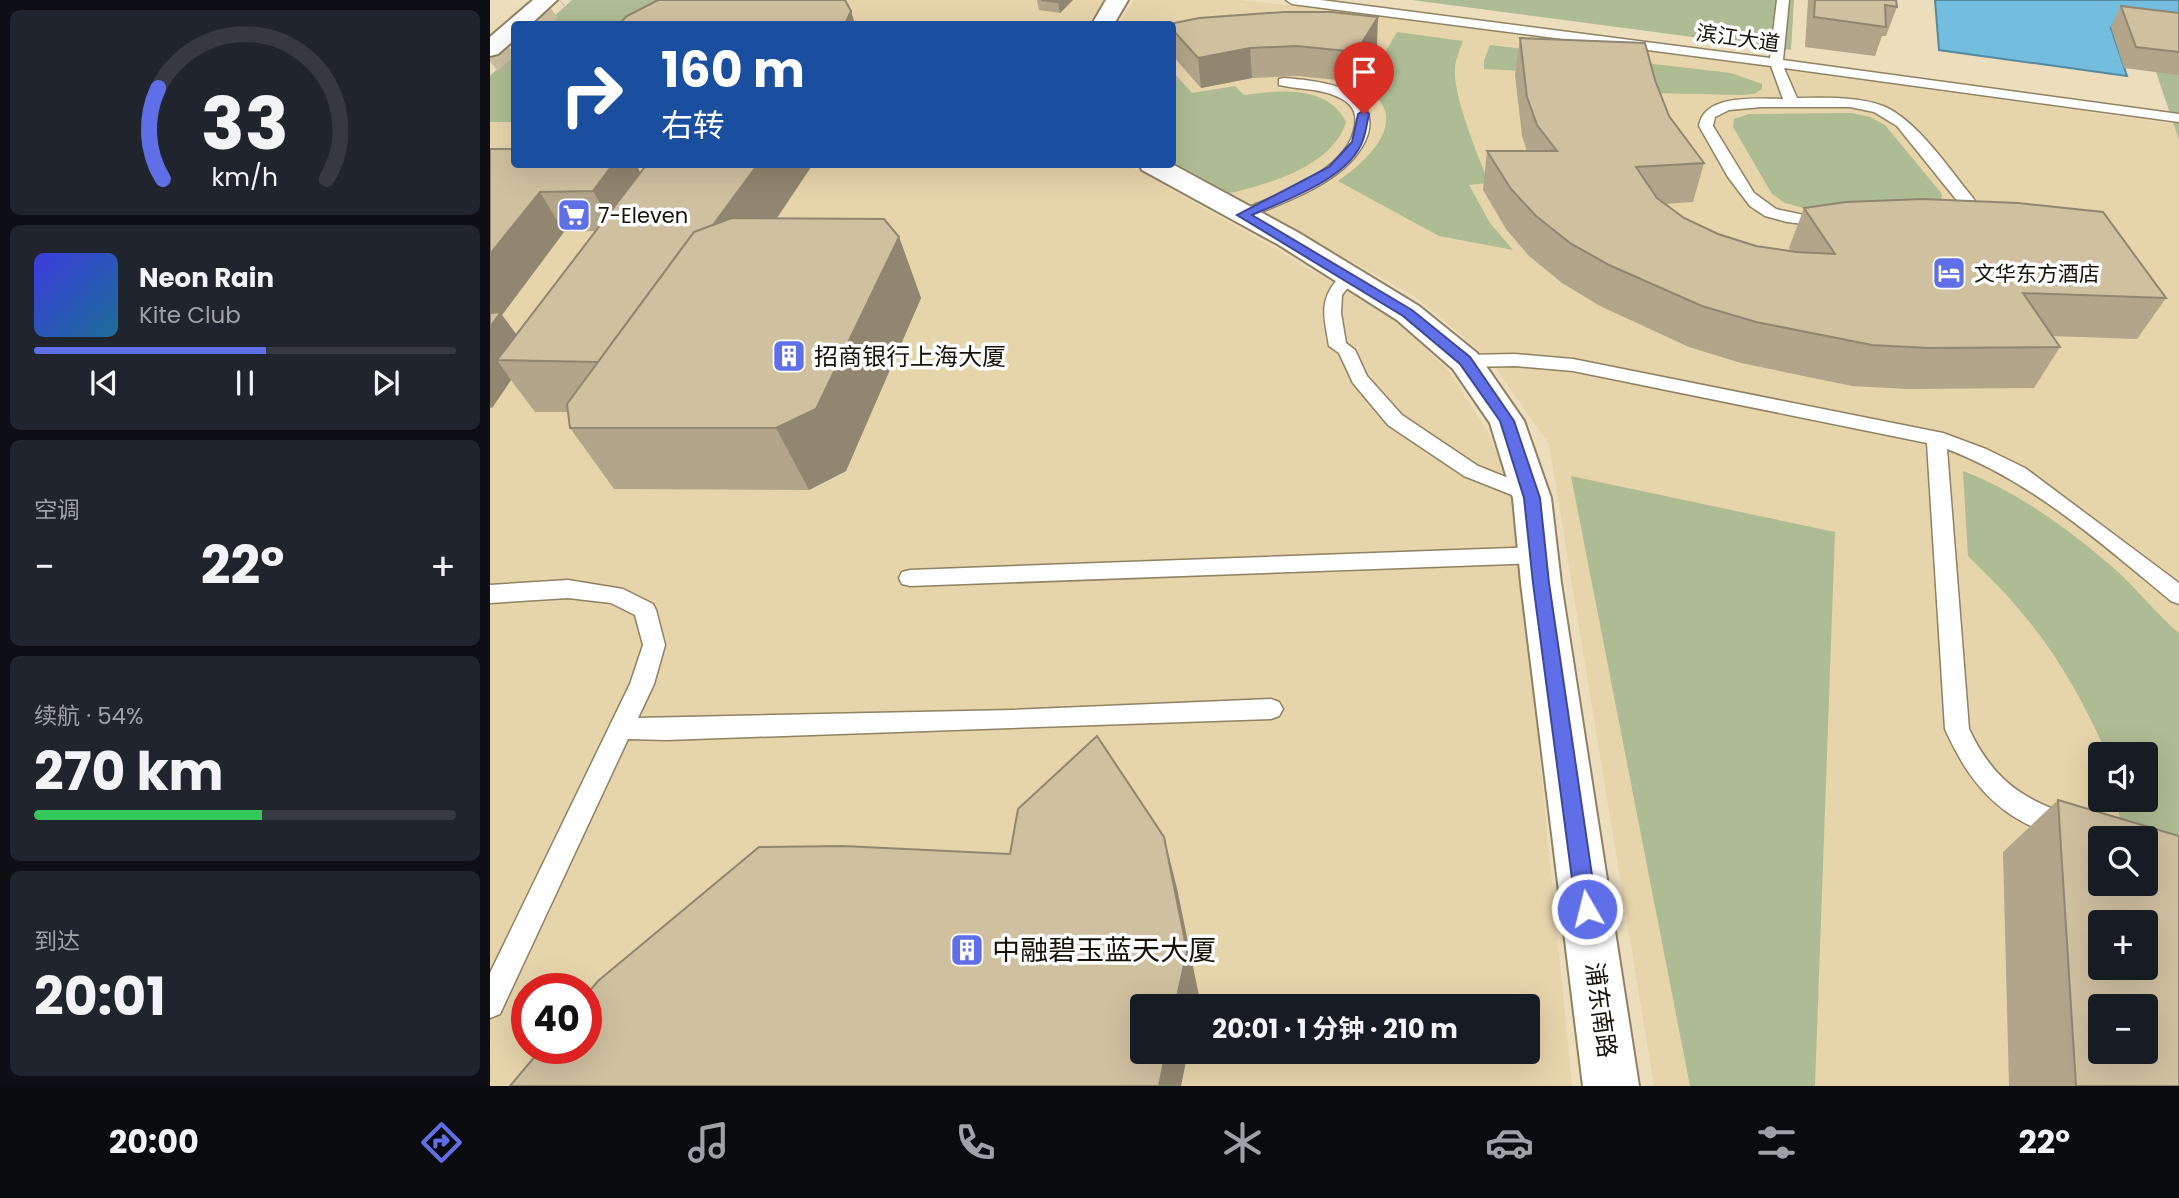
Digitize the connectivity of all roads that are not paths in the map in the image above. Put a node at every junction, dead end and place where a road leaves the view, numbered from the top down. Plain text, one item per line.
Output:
1 (547, 0) edge
2 (1117, 0) edge
3 (1292, 0) edge
4 (1783, 0) edge
5 (522, 21) edge
6 (1105, 21) edge
7 (511, 30) edge
8 (490, 49) edge
9 (1776, 63) junction
10 (1284, 82) dead end
11 (1792, 104) junction
12 (2179, 118) edge
13 (1159, 168) edge
14 (1243, 215) junction
15 (1349, 276) junction
16 (1465, 360) junction
17 (1936, 439) junction
18 (1529, 494) junction
19 (1539, 555) junction
20 (910, 578) dead end
21 (490, 594) edge
22 (2179, 595) edge
23 (1272, 709) dead end
24 (621, 728) junction
25 (2088, 836) edge
26 (490, 1004) edge
27 (1611, 1086) edge

1 - 5 street
2 - 6 street
3 - 9 lane, 滨江大道
4 - 9 lane
7 - 8 street
9 - 11 lane
9 - 12 lane, 滨江大道
10 - 14 lane
11 - 11 lane
13 - 14 street, 浦东南路
14 - 15 street, 浦东南路
15 - 16 street, 浦东南路
15 - 18 lane
16 - 17 lane
16 - 18 street, 浦东南路
17 - 22 lane
17 - 25 lane
18 - 19 street, 浦东南路
19 - 20 lane
19 - 27 street, 浦东南路
21 - 24 lane
23 - 24 lane
24 - 26 lane

